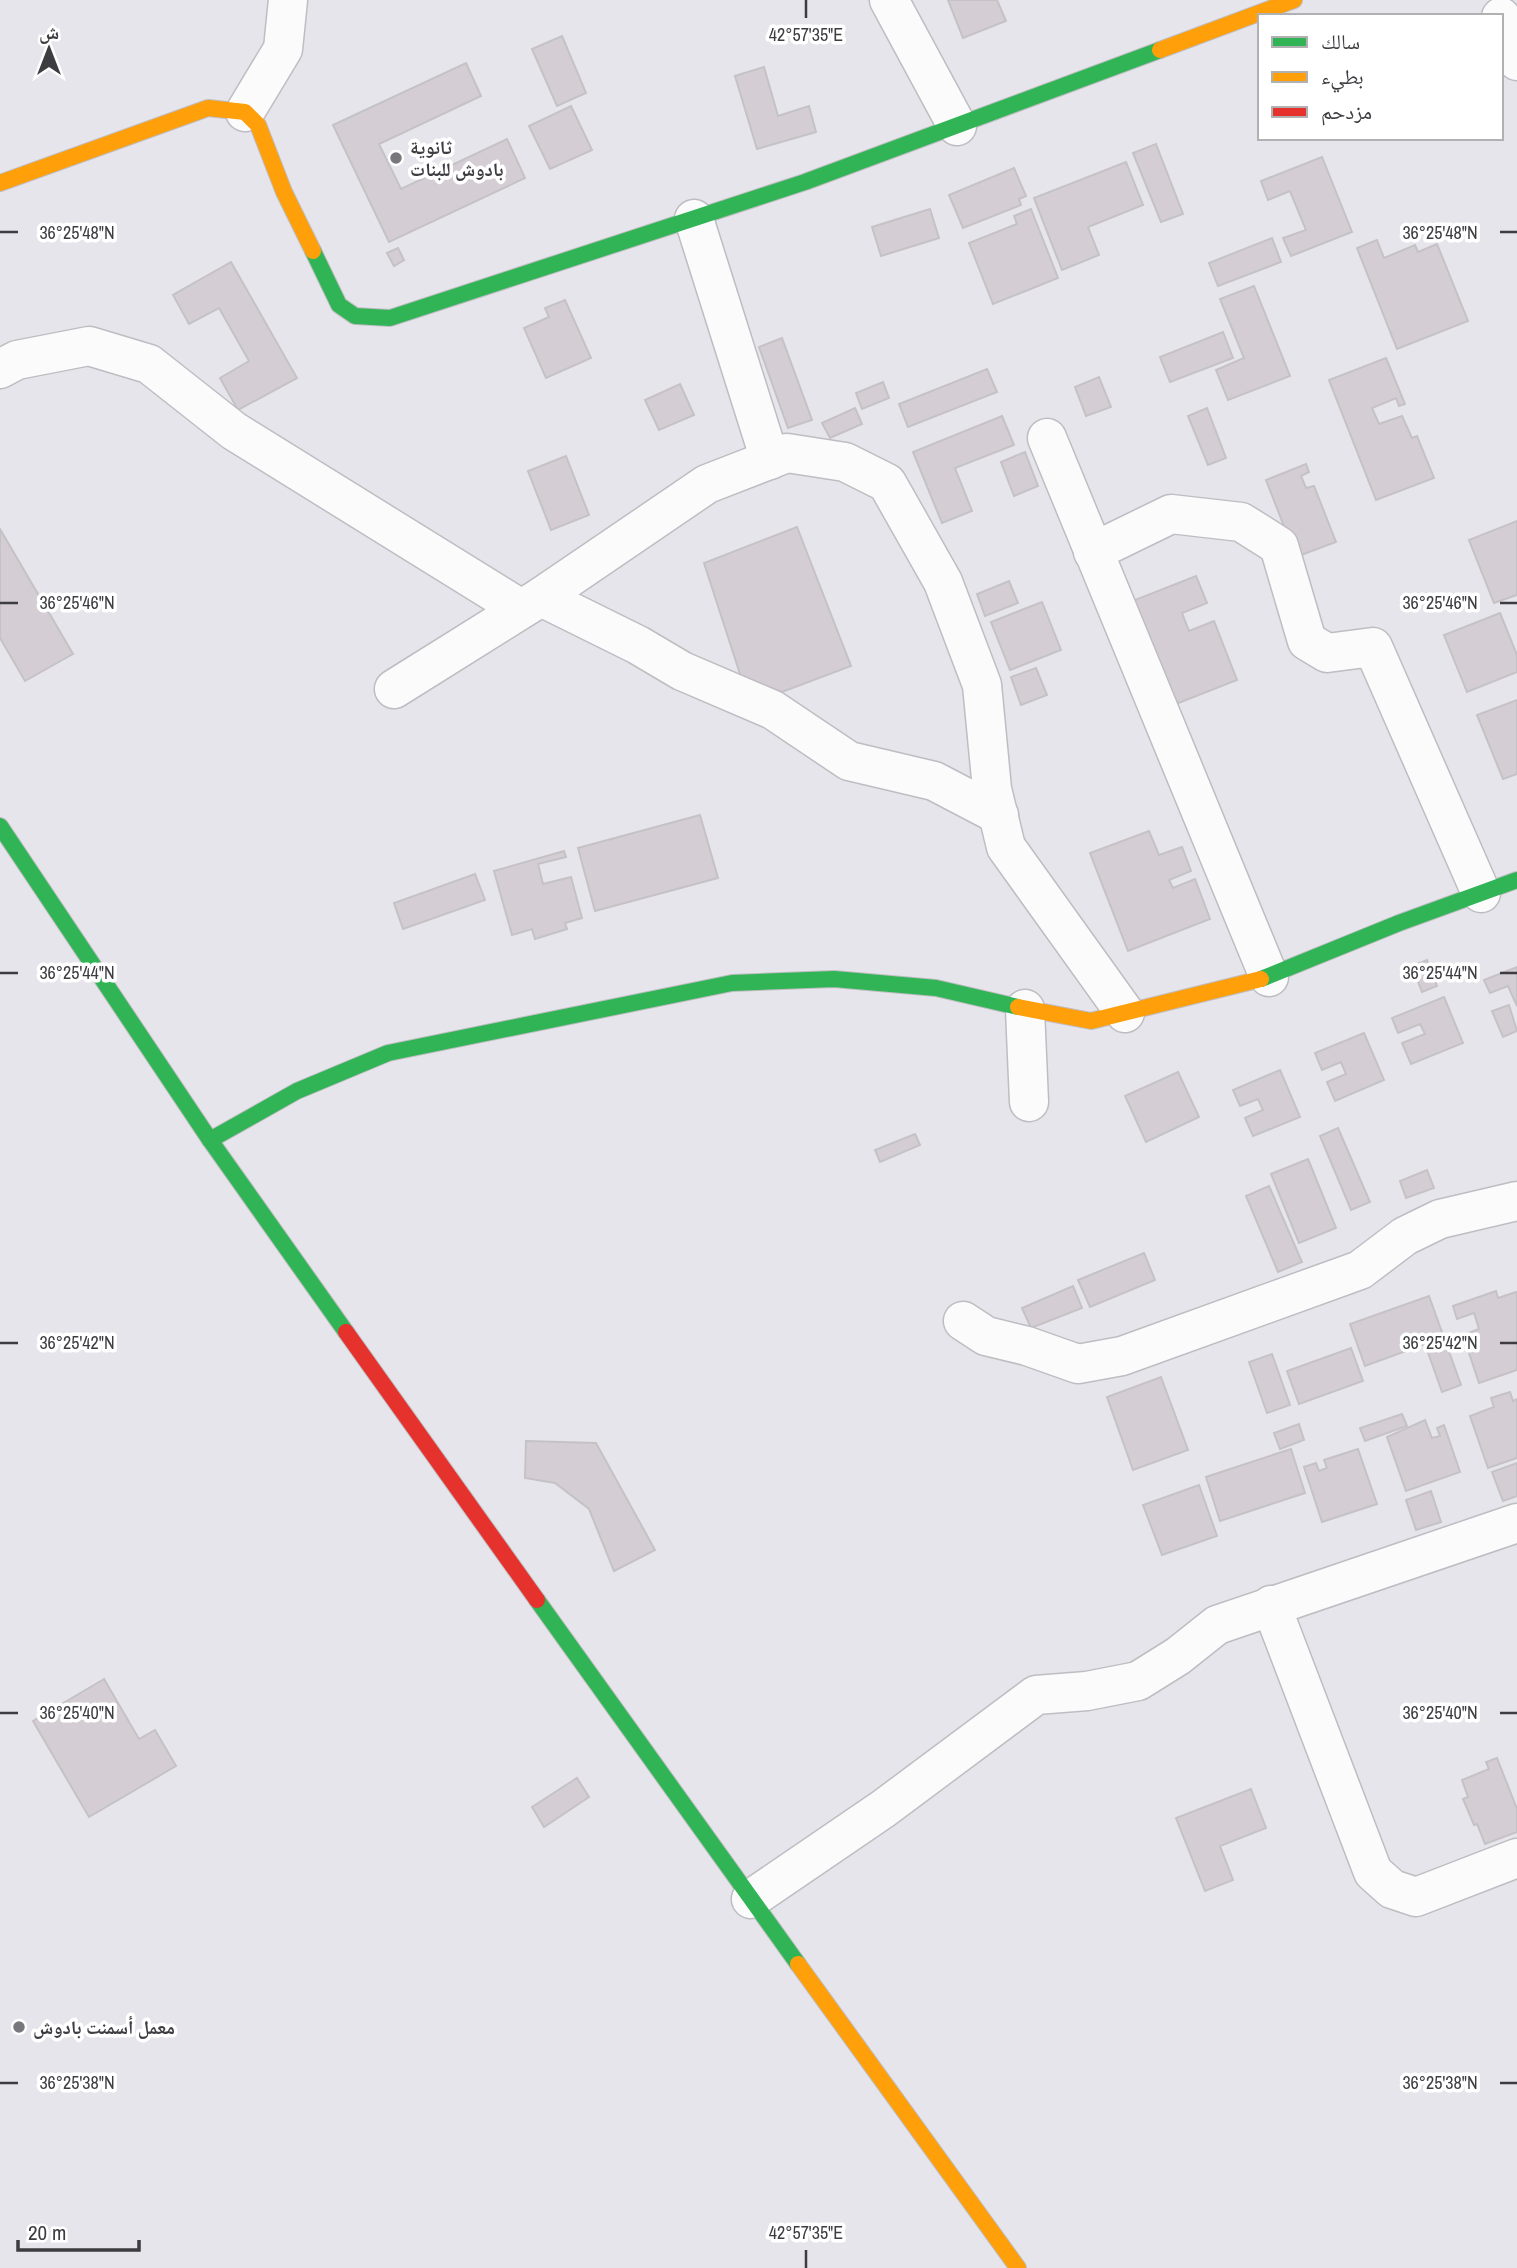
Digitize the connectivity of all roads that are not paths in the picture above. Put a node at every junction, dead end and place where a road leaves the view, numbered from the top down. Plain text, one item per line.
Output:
1 (288, 0) edge
2 (889, 0) edge
3 (1294, 0) edge
4 (1503, 22) edge
5 (1517, 61) edge
6 (246, 112) junction
7 (957, 127) junction
8 (0, 183) edge
9 (694, 219) junction
10 (0, 369) edge
11 (1046, 438) dead end
12 (770, 460) junction
13 (1093, 551) junction
14 (531, 603) junction
15 (394, 689) dead end
16 (999, 815) junction
17 (0, 826) edge
18 (1517, 880) edge
19 (1480, 893) junction
20 (1269, 977) junction
21 (1025, 1009) junction
22 (1125, 1013) junction
23 (1029, 1102) dead end
24 (211, 1140) junction
25 (1517, 1200) edge
26 (963, 1321) dead end
27 (1517, 1522) edge
28 (1270, 1605) junction
29 (1517, 1858) edge
30 (751, 1899) junction
31 (1018, 2268) edge

1 - 6 street
2 - 7 street
3 - 7 street
4 - 5 street
6 - 8 street
6 - 9 street
7 - 9 street
9 - 12 street
10 - 14 street
11 - 13 street
12 - 14 street
12 - 16 street
13 - 19 street
13 - 20 street
14 - 15 street
14 - 16 street
16 - 22 street
17 - 24 street
18 - 19 street
19 - 20 street
20 - 22 street
21 - 22 street
21 - 23 street
21 - 24 street
24 - 30 street
25 - 26 street
27 - 28 street
28 - 29 street
28 - 30 street
30 - 31 street

